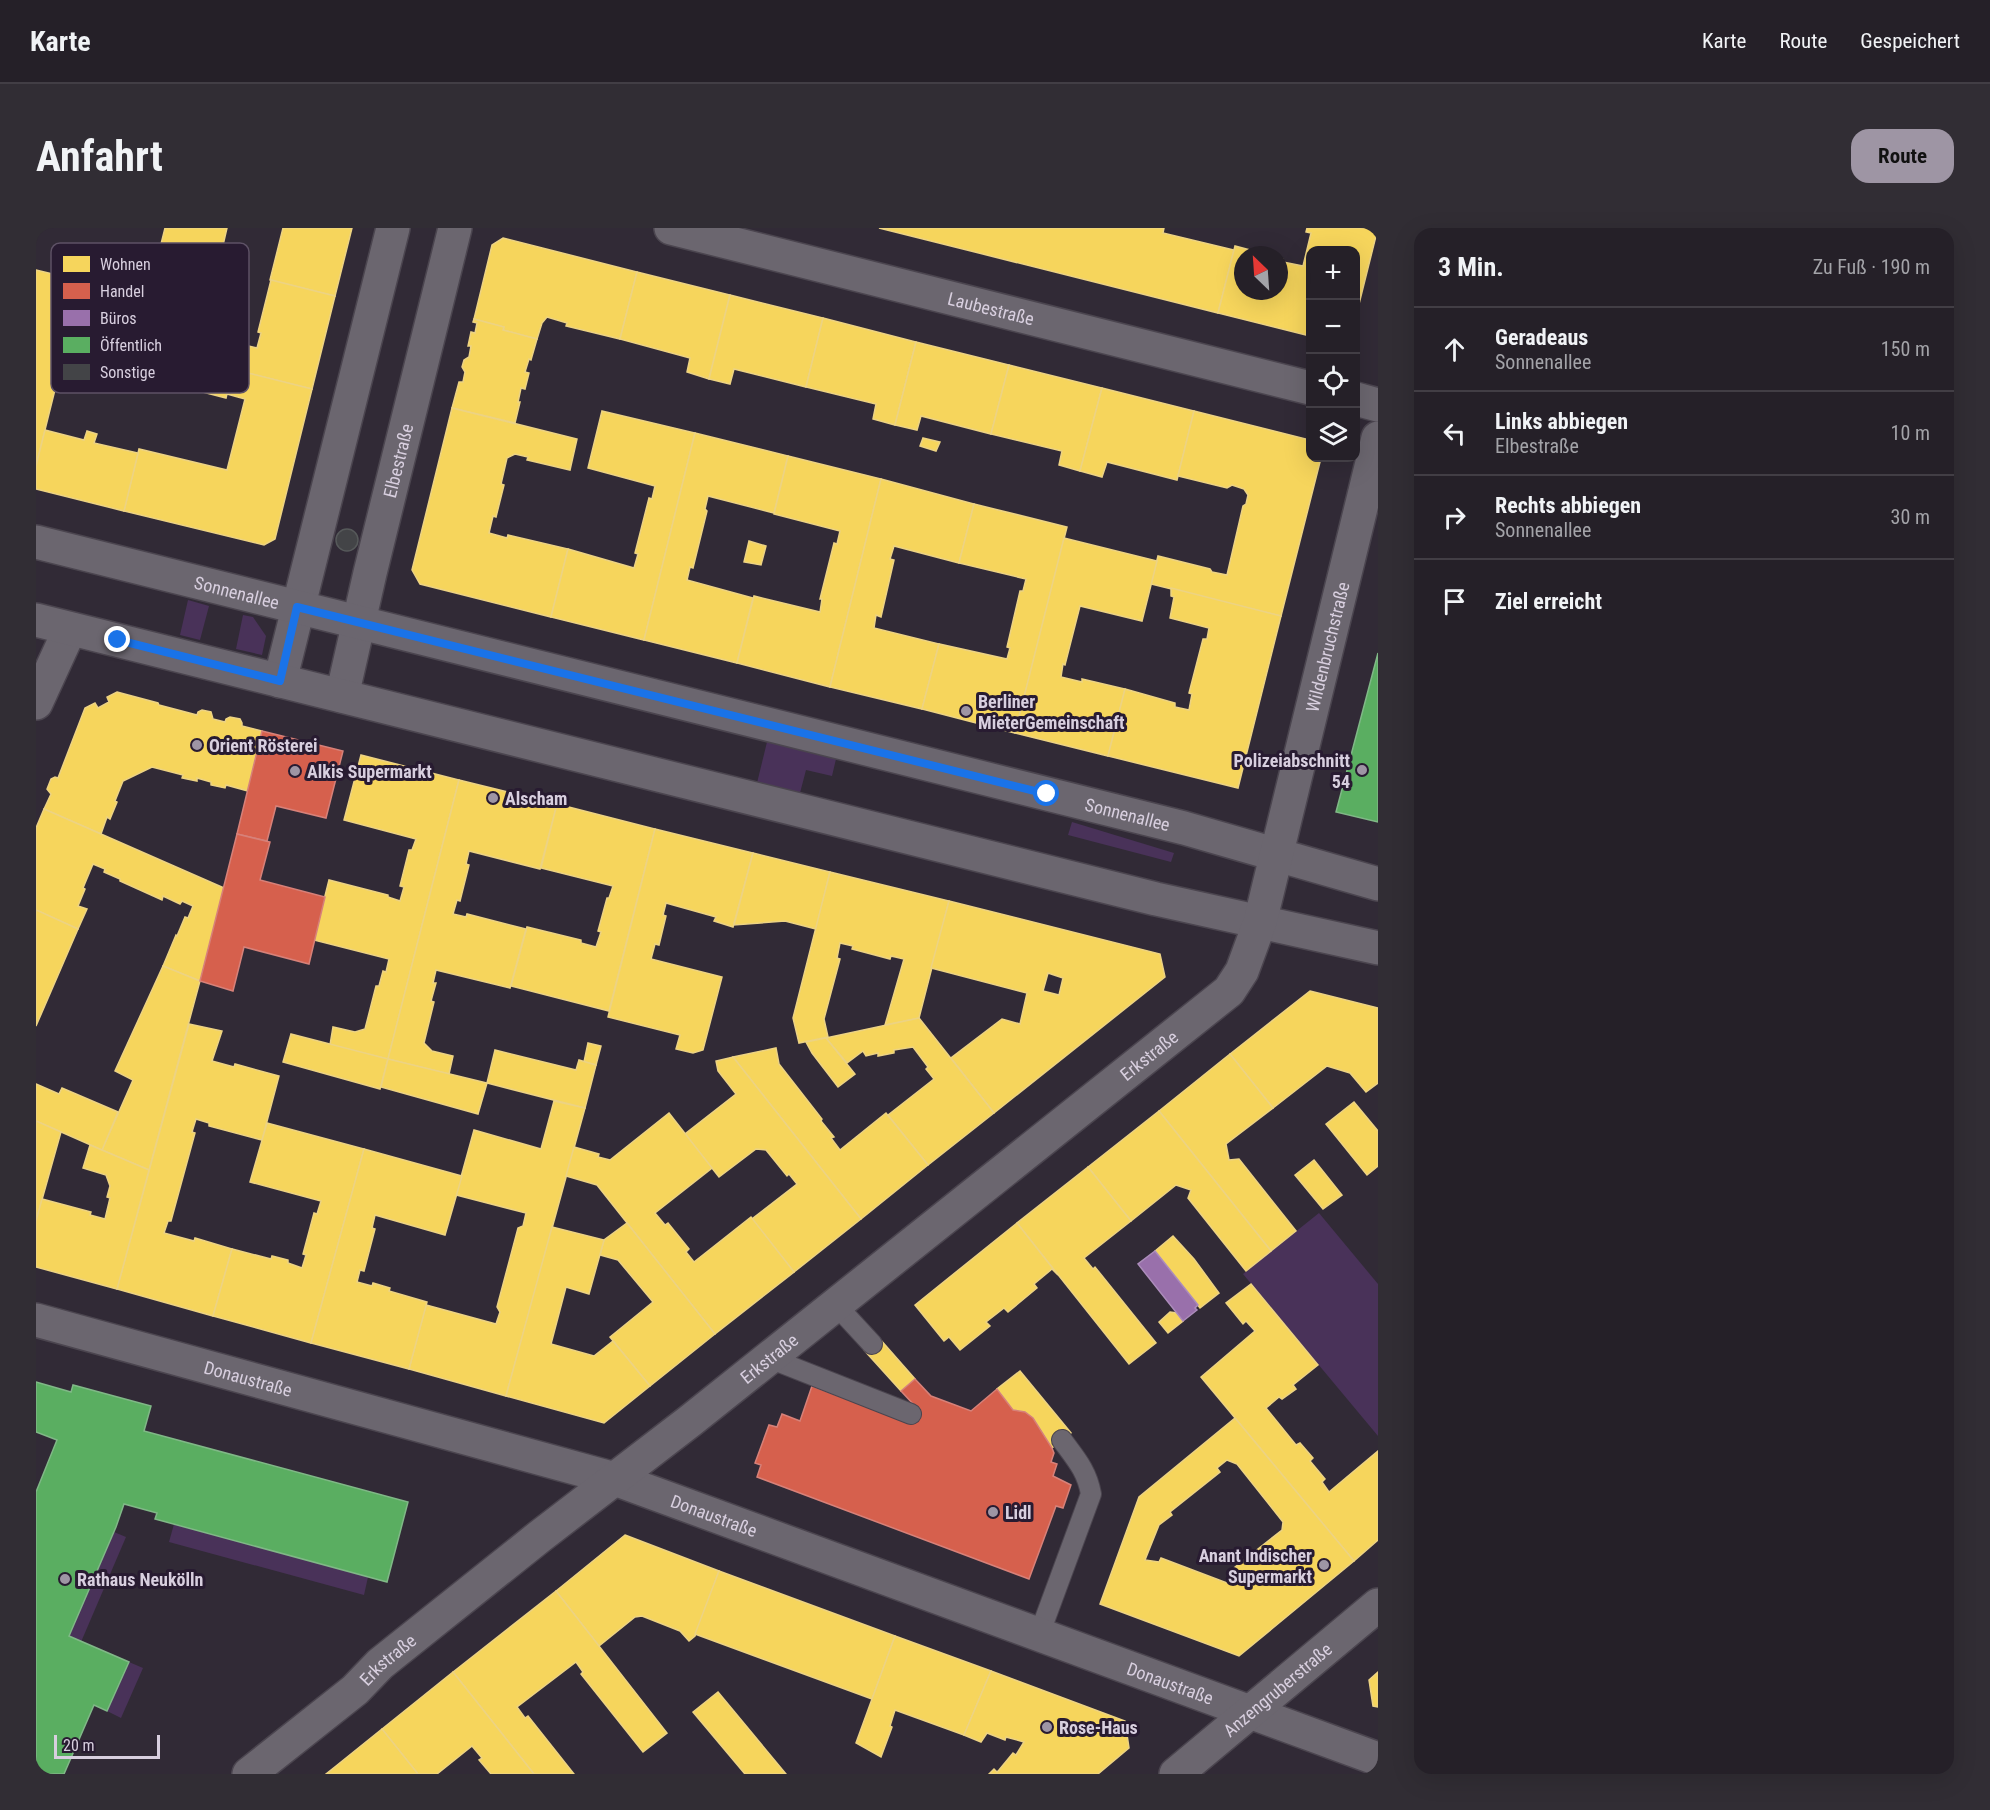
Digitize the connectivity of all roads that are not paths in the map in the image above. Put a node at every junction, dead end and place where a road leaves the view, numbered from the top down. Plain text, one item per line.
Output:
1 (393, 228) edge
2 (455, 228) edge
3 (671, 228) edge
4 (1306, 387) edge
5 (1360, 400) edge
6 (1378, 405) edge
7 (1378, 438) edge
8 (36, 542) edge
9 (297, 607) junction
10 (36, 620) edge
11 (359, 622) junction
12 (70, 629) junction
13 (280, 681) junction
14 (342, 696) junction
15 (36, 703) edge
16 (1275, 854) junction
17 (1378, 884) edge
18 (1260, 922) junction
19 (1378, 948) edge
20 (836, 1305) junction
21 (36, 1320) edge
22 (872, 1344) dead end
23 (770, 1358) junction
24 (911, 1414) dead end
25 (1062, 1440) dead end
26 (615, 1479) junction
27 (1378, 1605) edge
28 (1039, 1635) junction
29 (1250, 1713) junction
30 (1378, 1759) edge
31 (249, 1774) edge
32 (1176, 1774) edge

1 - 9 street
2 - 11 street, Elbestraße
3 - 4 street, Laubestraße
5 - 6 street
7 - 16 street, Wildenbruchstraße
8 - 9 street, Sonnenallee
9 - 11 street, Sonnenallee
9 - 13 street
10 - 12 street
11 - 14 street, Elbestraße
11 - 16 street, Sonnenallee
12 - 13 street
12 - 15 street
13 - 14 street
14 - 18 street
16 - 17 street, Sonnenallee
16 - 18 street, Wildenbruchstraße
18 - 19 street
18 - 20 street, Erkstraße
20 - 22 lane
20 - 23 street, Erkstraße
21 - 26 street, Donaustraße
23 - 24 lane
23 - 26 street, Erkstraße
25 - 28 lane
26 - 28 street, Donaustraße
26 - 31 street, Erkstraße
27 - 29 street, Anzengruberstraße
28 - 29 street, Donaustraße
29 - 30 street, Donaustraße
29 - 32 street, Anzengruberstraße

